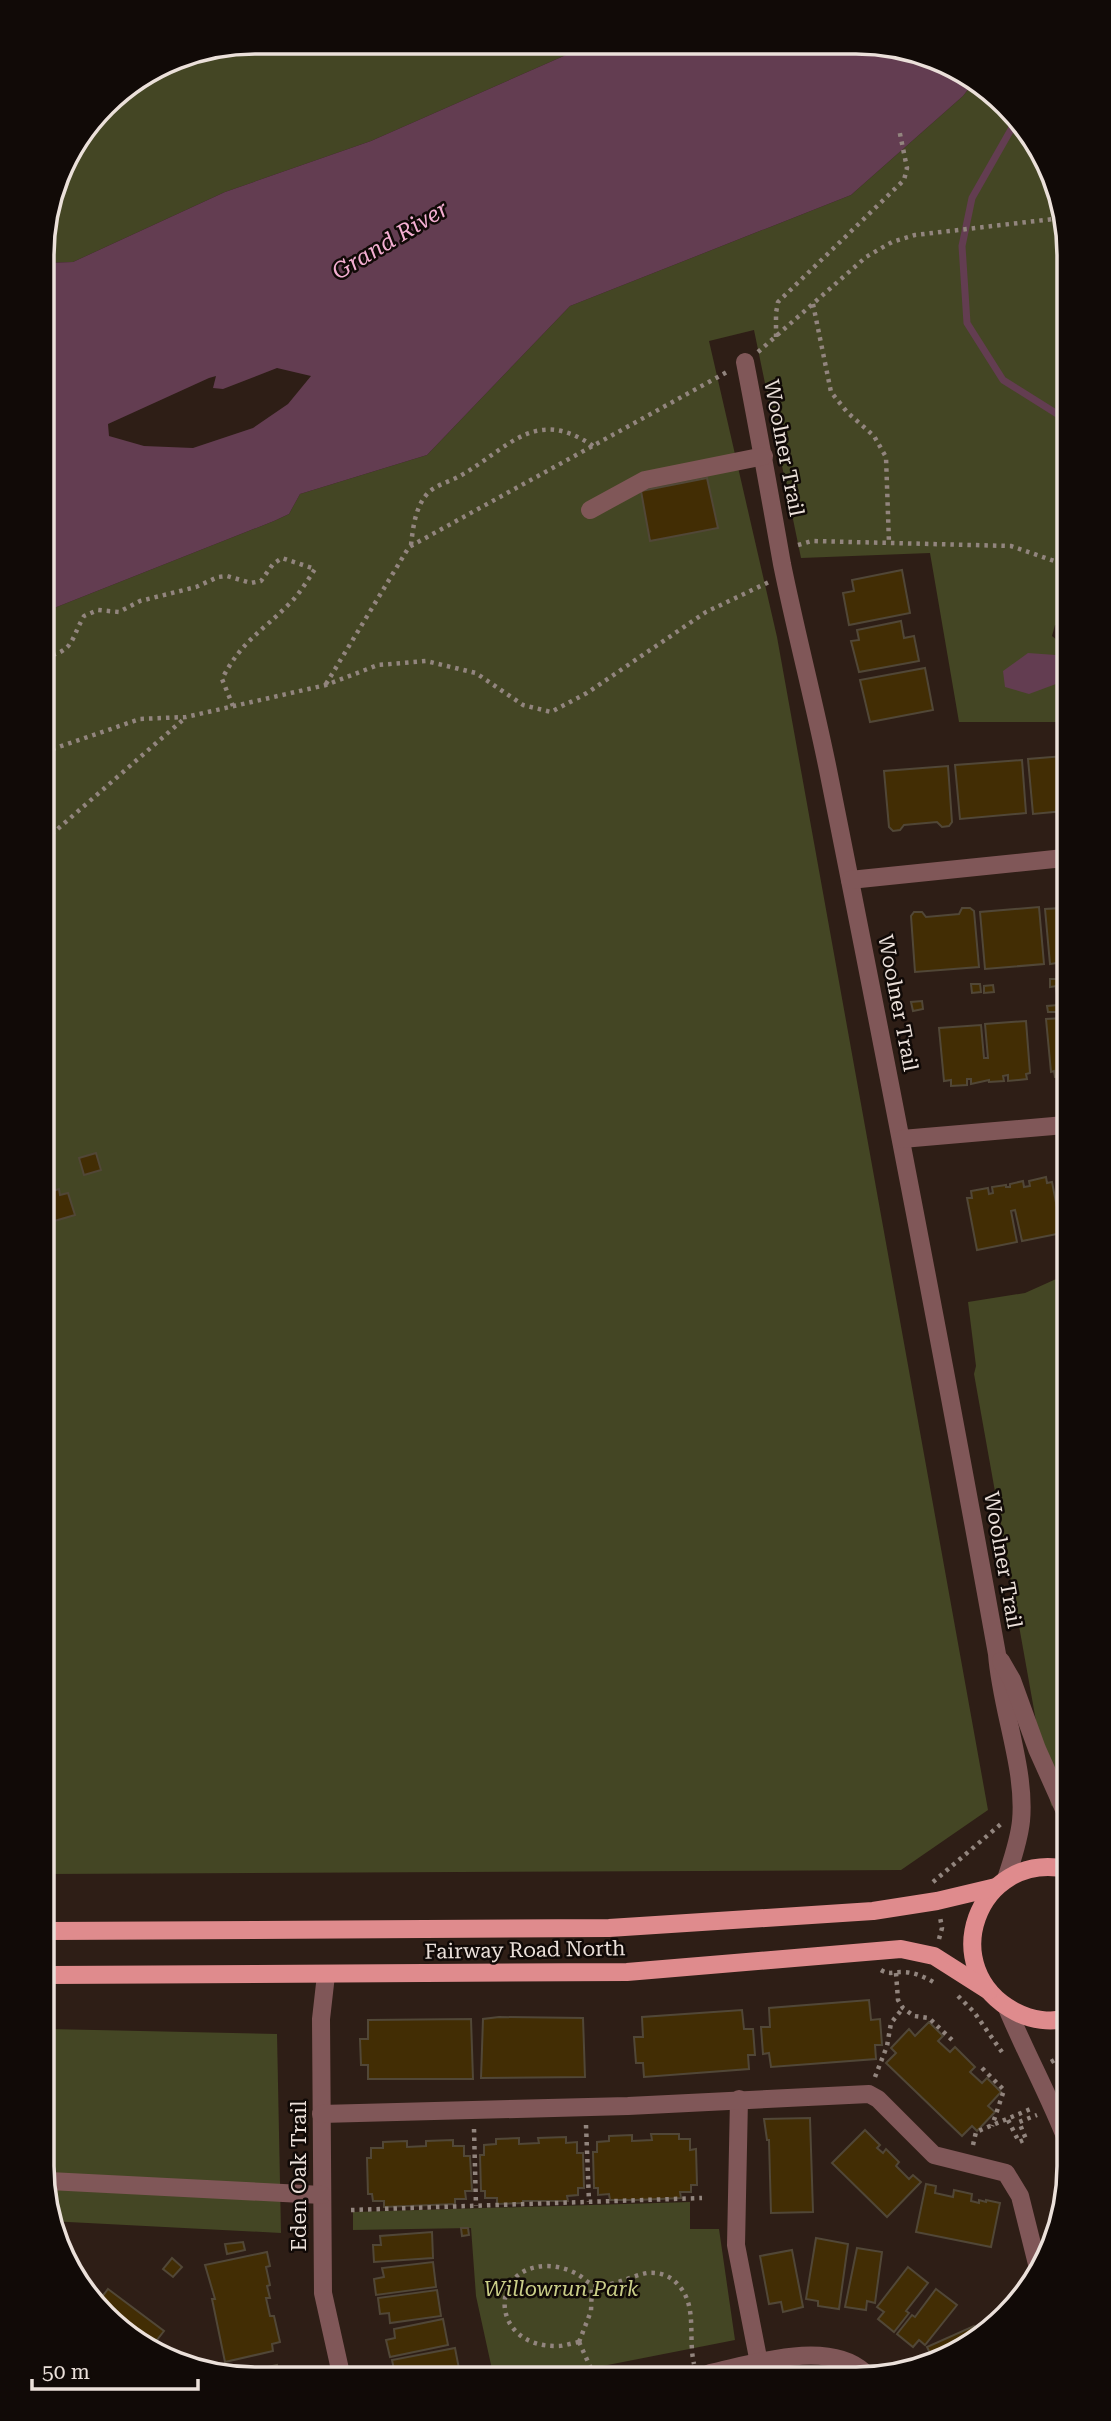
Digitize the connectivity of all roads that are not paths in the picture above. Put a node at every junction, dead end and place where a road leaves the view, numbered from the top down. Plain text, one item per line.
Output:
1 (745, 362) road end
2 (764, 456) junction
3 (590, 510) dead end
4 (1057, 859) edge
5 (850, 880) junction
6 (1057, 1126) edge
7 (902, 1139) junction
8 (997, 1654) junction
9 (1056, 1792) edge
10 (1056, 1867) edge
11 (1001, 1883) junction
12 (54, 1931) edge
13 (54, 1975) edge
14 (326, 1975) junction
15 (989, 1991) junction
16 (1007, 2008) junction
17 (1056, 2019) edge
18 (739, 2099) junction
19 (1056, 2112) edge
20 (321, 2115) junction
21 (55, 2181) edge
22 (322, 2195) junction
23 (1035, 2256) edge
24 (759, 2363) junction
25 (339, 2367) edge
26 (739, 2367) edge
27 (858, 2367) edge

1 - 2 street, Woolner Trail
2 - 3 street
2 - 5 street, Woolner Trail
4 - 5 street
5 - 7 street, Woolner Trail
6 - 7 street
7 - 8 street, Woolner Trail
8 - 9 street, Woolner Trail
8 - 11 street, Woolner Trail
10 - 11 main road, Fairway Road North
11 - 12 main road, Fairway Road North
11 - 15 main road
13 - 14 main road, Fairway Road North
14 - 15 main road, Fairway Road North
14 - 20 street, Eden Oak Trail
15 - 16 main road
16 - 17 main road
16 - 19 street
18 - 20 street
18 - 23 street
18 - 24 street
20 - 22 street, Eden Oak Trail
21 - 22 street
22 - 25 street, Eden Oak Trail
24 - 26 street
24 - 27 street

